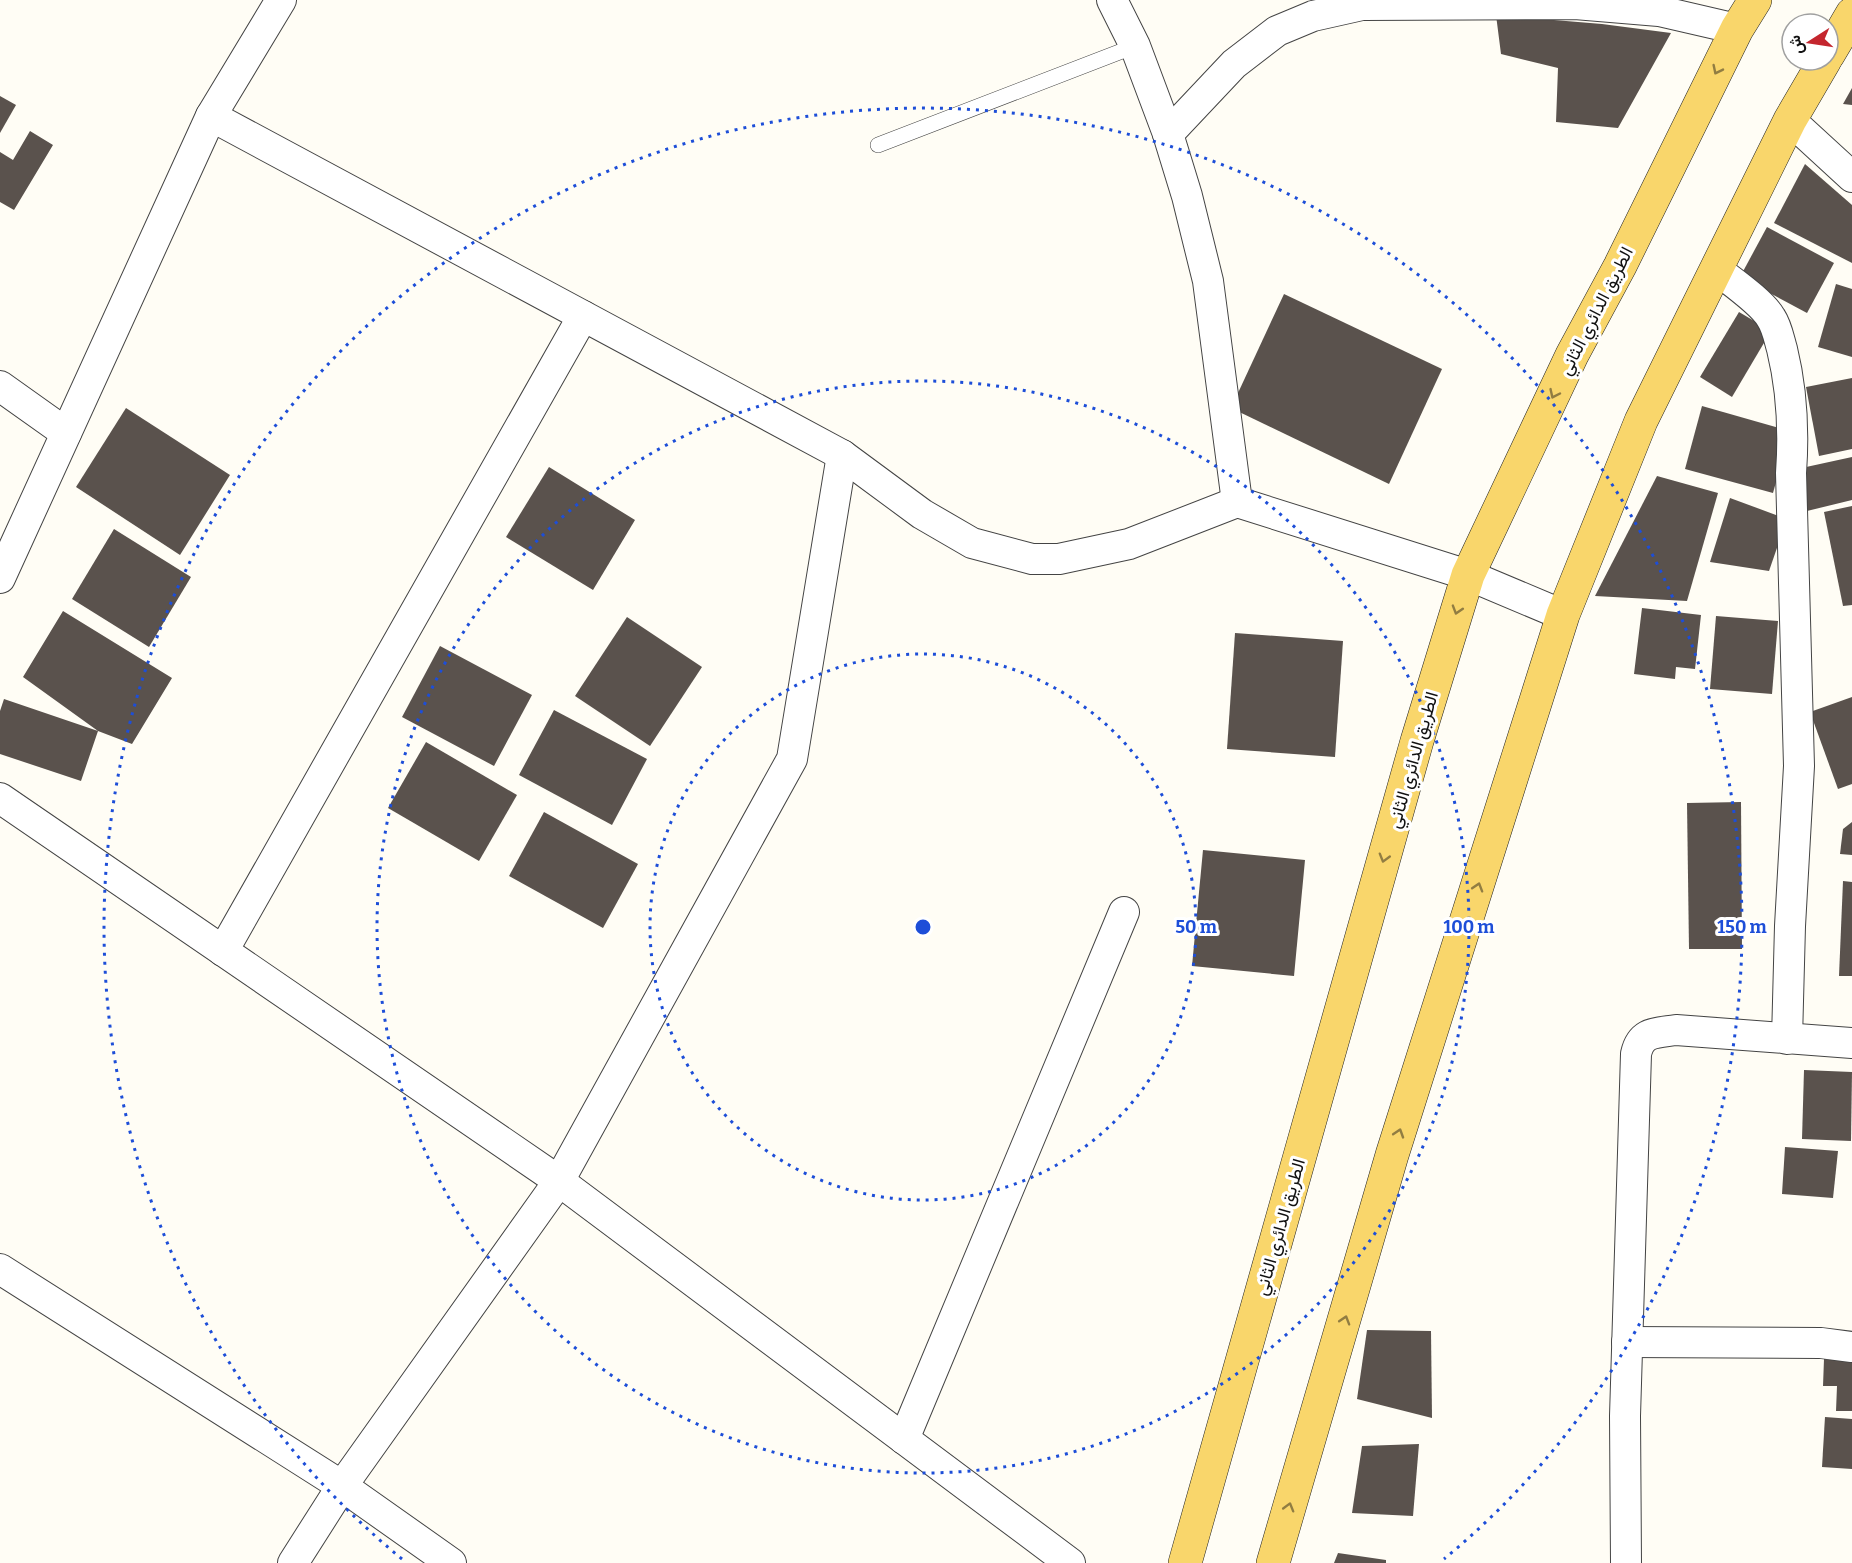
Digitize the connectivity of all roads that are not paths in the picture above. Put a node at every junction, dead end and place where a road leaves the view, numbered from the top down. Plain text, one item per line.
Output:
1 (281, 0) edge
2 (1112, 0) edge
3 (1755, 0) edge
4 (1852, 14) edge
5 (1737, 30) junction
6 (1840, 34) edge
7 (1135, 46) junction
8 (1818, 72) edge
9 (212, 116) junction
10 (1790, 120) junction
11 (1168, 134) junction
12 (878, 145) dead end
13 (1852, 177) edge
14 (1716, 269) junction
15 (583, 316) junction
16 (0, 386) edge
17 (66, 433) junction
18 (842, 454) junction
19 (1237, 502) junction
20 (1468, 575) junction
21 (0, 578) edge
22 (1563, 615) junction
23 (0, 798) edge
24 (1124, 912) dead end
25 (223, 951) junction
26 (1786, 1039) junction
27 (1852, 1043) edge
28 (559, 1181) junction
29 (0, 1269) edge
30 (1627, 1342) junction
31 (1852, 1347) edge
32 (904, 1439) junction
33 (342, 1486) junction
34 (293, 1563) edge
35 (451, 1563) edge
36 (1071, 1563) edge
37 (1185, 1563) edge
38 (1273, 1563) edge
39 (1626, 1563) edge

1 - 9 street
2 - 7 street
3 - 5 main road, الطريق الدائري الثاني
4 - 6 main road
5 - 11 street
5 -> 20 main road, الطريق الدائري الثاني
7 - 11 street
7 - 12 lane
8 - 10 main road
9 - 15 street
9 - 17 street
10 - 13 street
10 - 14 main road
11 - 19 street
14 - 22 main road
14 - 26 street
15 - 18 street
15 - 25 street
16 - 17 street
17 - 21 street
18 - 19 street
18 - 28 street
19 - 20 street
20 - 22 street
20 -> 37 main road, الطريق الدائري الثاني
38 -> 22 main road
23 - 25 street
24 - 32 street
25 - 28 street
26 - 27 street
26 - 30 street
28 - 32 street
28 - 33 street
29 - 33 street
30 - 31 street
30 - 39 street
32 - 36 street
33 - 34 street
33 - 35 street

